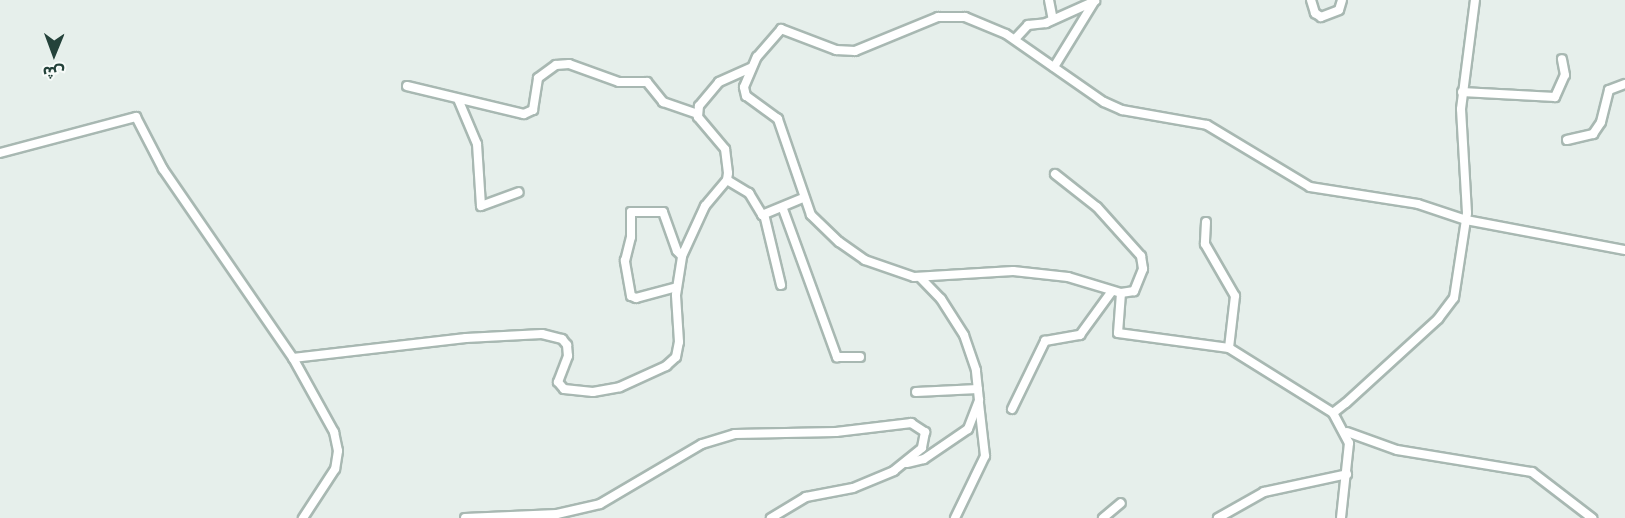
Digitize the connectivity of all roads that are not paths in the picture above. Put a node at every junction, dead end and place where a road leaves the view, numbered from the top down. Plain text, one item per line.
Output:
1 (1049, 0) edge
2 (1096, 0) edge
3 (1311, 0) edge
4 (1342, 0) edge
5 (1475, 0) edge
6 (1053, 20) junction
7 (1015, 39) junction
8 (1562, 59) dead end
9 (1054, 67) junction
10 (751, 68) junction
11 (1625, 84) edge
12 (406, 86) dead end
13 (1462, 92) junction
14 (458, 99) junction
15 (697, 114) junction
16 (1567, 140) dead end
17 (0, 153) edge
18 (1055, 174) dead end
19 (727, 180) junction
20 (519, 192) dead end
21 (803, 198) junction
22 (783, 209) junction
23 (764, 214) junction
24 (1466, 220) junction
25 (1206, 222) dead end
26 (1625, 250) edge
27 (682, 256) junction
28 (921, 277) junction
29 (781, 285) dead end
30 (677, 287) junction
31 (1112, 291) junction
32 (1121, 293) junction
33 (1229, 348) junction
34 (860, 357) dead end
35 (293, 358) junction
36 (978, 389) junction
37 (916, 392) dead end
38 (979, 400) junction
39 (1012, 409) dead end
40 (1333, 413) junction
41 (1347, 432) junction
42 (907, 463) junction
43 (1347, 474) junction
44 (1121, 503) dead end
45 (303, 518) edge
46 (465, 518) edge
47 (771, 518) edge
48 (955, 518) edge
49 (1103, 518) edge
50 (1218, 518) edge
51 (1341, 518) edge
52 (1592, 518) edge

1 - 6 street
2 - 6 street
2 - 9 street
3 - 4 street
5 - 13 street
6 - 7 street
7 - 9 street
7 - 10 street
8 - 13 street
9 - 24 street
10 - 15 street
10 - 21 street
11 - 16 street
12 - 14 street
13 - 24 street
14 - 15 street
14 - 20 street
15 - 19 street
17 - 35 street
18 - 32 street
19 - 23 street
19 - 27 street
21 - 22 street
21 - 28 street
22 - 23 street
22 - 34 street
23 - 29 street
24 - 26 street
24 - 40 street
25 - 33 street
27 - 30 street
27 - 30 street
28 - 31 street
28 - 36 street
30 - 35 street
31 - 32 street
31 - 39 street
32 - 33 street
33 - 40 street
35 - 45 street
36 - 37 street
36 - 38 street
38 - 42 street
38 - 48 street
40 - 41 street
41 - 43 street
41 - 52 street
42 - 46 street
42 - 47 street
43 - 50 street
43 - 51 street
44 - 49 street

